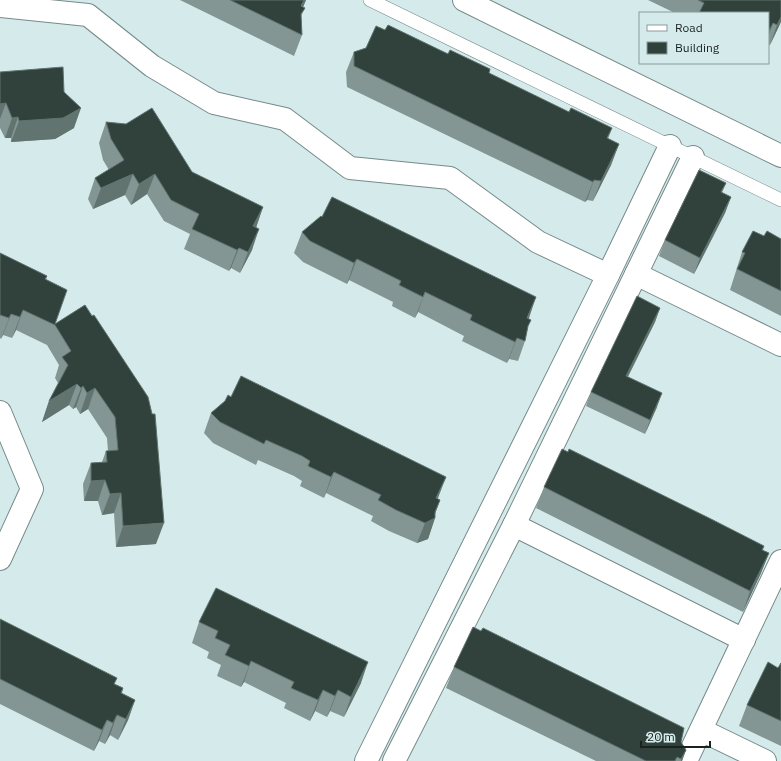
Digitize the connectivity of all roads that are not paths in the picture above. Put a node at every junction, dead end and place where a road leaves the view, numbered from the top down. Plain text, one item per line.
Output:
1 (370, 0) edge
2 (464, 0) edge
3 (0, 6) edge
4 (670, 146) junction
5 (781, 156) edge
6 (693, 157) junction
7 (781, 200) edge
8 (636, 274) junction
9 (608, 275) junction
10 (781, 345) edge
11 (0, 412) edge
12 (514, 525) junction
13 (0, 559) edge
14 (781, 562) edge
15 (744, 640) junction
16 (701, 730) junction
17 (366, 761) edge
18 (394, 761) edge
19 (686, 761) edge
20 (765, 761) edge

1 - 4 lane
2 - 5 street
3 - 9 street
4 - 6 lane
4 - 9 street
6 - 7 lane
6 - 8 street
8 - 10 street
8 - 12 street
9 - 17 street
11 - 13 street
12 - 15 street
12 - 18 street
14 - 15 street
15 - 16 street
16 - 19 street
16 - 20 street

